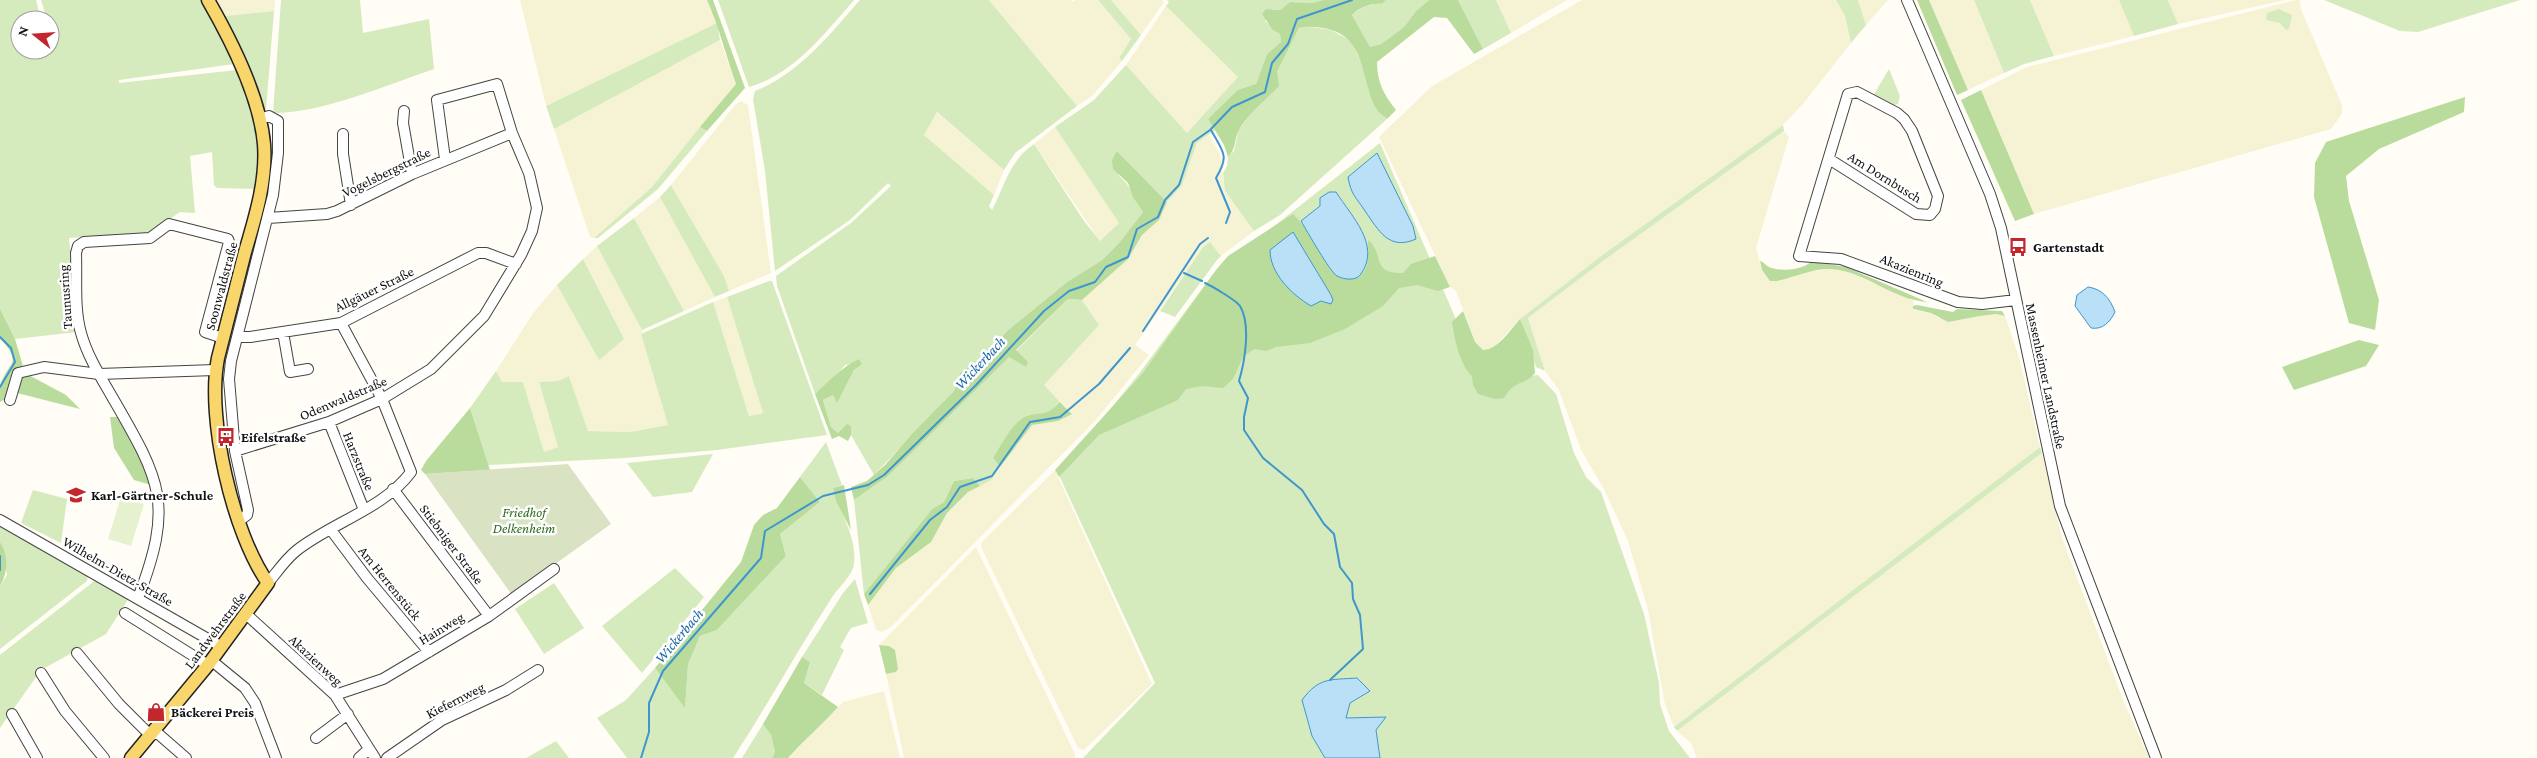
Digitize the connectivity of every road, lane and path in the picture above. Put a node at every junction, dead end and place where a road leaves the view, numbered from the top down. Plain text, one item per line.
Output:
1 (208, 0) edge
2 (1907, 0) edge
3 (404, 111) dead end
4 (259, 118) junction
5 (512, 133) junction
6 (343, 134) dead end
7 (1829, 158) junction
8 (446, 159) junction
9 (412, 174) junction
10 (351, 205) junction
11 (268, 218) junction
12 (1799, 256) joint
13 (516, 264) junction
14 (2016, 300) junction
15 (341, 322) junction
16 (283, 332) junction
17 (238, 337) junction
18 (223, 338) junction
19 (308, 369) dead end
20 (215, 370) junction
21 (99, 374) junction
22 (10, 400) dead end
23 (382, 400) junction
24 (329, 422) junction
25 (235, 451) junction
26 (392, 489) junction
27 (364, 510) junction
28 (0, 520) edge
29 (239, 521) junction
30 (332, 530) junction
31 (554, 569) dead end
32 (268, 583) junction
33 (138, 598) junction
34 (125, 613) dead end
35 (246, 614) junction
36 (489, 616) junction
37 (222, 647) junction
38 (429, 652) junction
39 (77, 653) dead end
40 (210, 663) junction
41 (538, 670) dead end
42 (41, 673) dead end
43 (335, 696) junction
44 (12, 714) dead end
45 (348, 714) junction
46 (153, 733) junction
47 (316, 738) dead end
48 (372, 753) edge
49 (37, 758) edge
50 (104, 758) edge
51 (131, 758) edge
52 (186, 758) edge
53 (276, 758) edge
54 (359, 758) edge
55 (387, 758) edge
56 (2156, 758) edge

1 - 4 main road, Soonwaldstraße
2 - 14 street, Massenheimer Landstraße
3 - 9 street
4 - 11 street
4 - 18 main road, Soonwaldstraße
5 - 8 street, Vogelsbergstraße
5 - 8 street, Odenwaldstraße
5 - 13 street, Odenwaldstraße
6 - 10 street
7 - 7 street, Am Dornbusch
7 - 12 street, Am Dornbusch
8 - 9 street, Vogelsbergstraße
9 - 10 street, Vogelsbergstraße
10 - 11 street, Vogelsbergstraße
11 - 17 street
12 - 14 street, Akazienring
13 - 15 street, Allgäuer Straße
13 - 23 street, Odenwaldstraße
14 - 56 street, Massenheimer Landstraße
15 - 16 street, Allgäuer Straße
15 - 23 street
16 - 17 street, Allgäuer Straße
16 - 19 street
17 - 25 street
18 - 20 main road, Soonwaldstraße
18 - 21 street, Taunusring
20 - 21 street
20 - 29 main road, Soonwaldstraße
21 - 22 street
21 - 33 street, Taunusring
23 - 24 street, Odenwaldstraße
23 - 26 street, Landwehrstraße
24 - 25 street, Odenwaldstraße
24 - 27 street, Harzstraße
25 - 29 street
26 - 27 street, Landwehrstraße
26 - 36 street, Stiebniger Straße
27 - 30 street, Landwehrstraße
28 - 33 street, Wilhelm-Dietz-Straße
29 - 32 main road, Soonwaldstraße
30 - 32 street, Landwehrstraße
30 - 38 street, Am Herrenstück
31 - 36 street, Hainweg
32 - 35 main road, Landwehrstraße
33 - 37 street, Wilhelm-Dietz-Straße
34 - 40 street
35 - 37 main road, Landwehrstraße
35 - 43 street, Akazienweg
36 - 38 street, Hainweg
37 - 40 main road, Landwehrstraße
38 - 43 street, Hainweg
39 - 46 street
40 - 46 main road, Landwehrstraße
40 - 53 street
41 - 55 street, Kiefernweg
42 - 50 street
43 - 45 street, Akazienweg
44 - 49 street
45 - 47 street
45 - 48 street, Akazienweg
46 - 51 main road, Landwehrstraße
46 - 52 street
48 - 54 street

